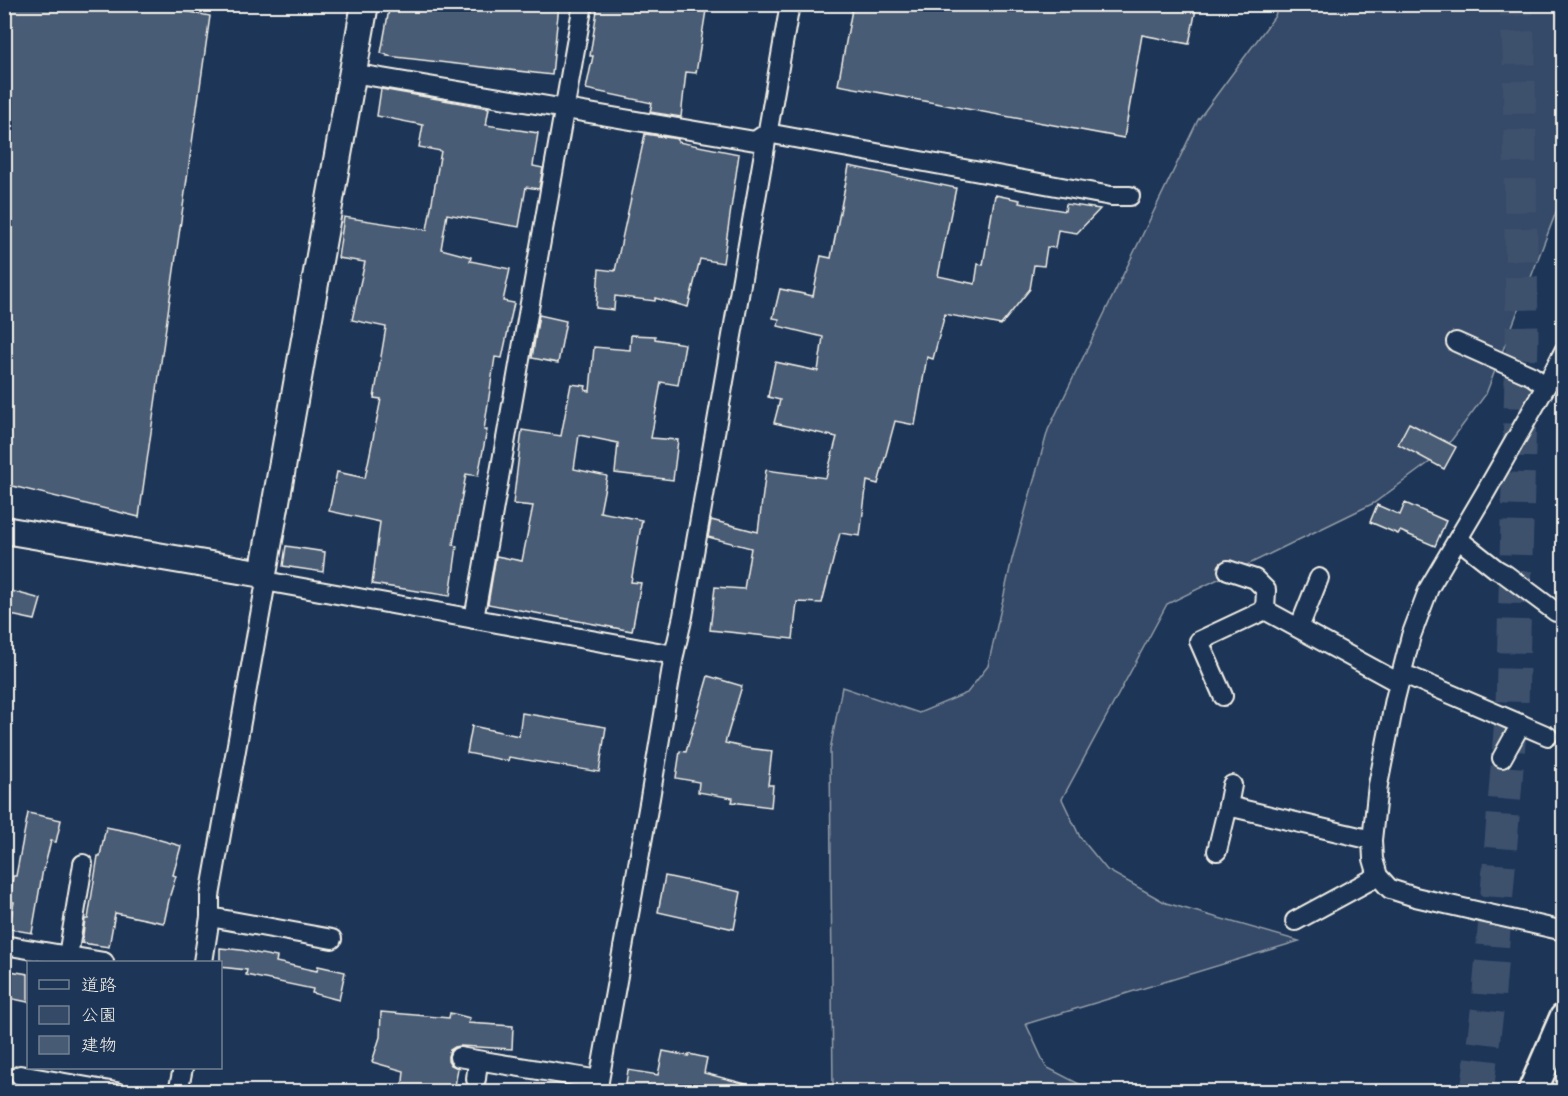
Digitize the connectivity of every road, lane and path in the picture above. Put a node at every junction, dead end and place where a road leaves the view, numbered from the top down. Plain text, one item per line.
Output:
1 (365, 4) edge
2 (583, 4) edge
3 (790, 4) edge
4 (352, 73) junction
5 (565, 109) junction
6 (767, 133) junction
7 (1130, 196) dead end
8 (1456, 342) dead end
9 (1563, 351) edge
10 (1546, 386) junction
11 (4, 530) edge
12 (1458, 539) junction
13 (1228, 570) dead end
14 (263, 574) junction
15 (1319, 578) dead end
16 (1265, 610) junction
17 (1556, 612) dead end
18 (474, 619) junction
19 (1299, 628) junction
20 (674, 655) junction
21 (1400, 679) junction
22 (1223, 696) dead end
23 (1521, 724) junction
24 (1548, 736) dead end
25 (1502, 758) dead end
26 (1232, 786) dead end
27 (1228, 806) junction
28 (1372, 840) junction
29 (1217, 851) dead end
30 (83, 864) dead end
31 (1378, 876) junction
32 (210, 917) junction
33 (1295, 921) dead end
34 (1563, 931) edge
35 (332, 939) dead end
36 (4, 945) edge
37 (68, 956) junction
38 (94, 961) edge
39 (203, 961) edge
40 (1563, 1018) edge
41 (459, 1058) dead end
42 (478, 1060) junction
43 (183, 1069) edge
44 (20, 1076) dead end
45 (476, 1079) dead end
46 (46, 1086) edge
47 (598, 1086) edge
48 (116, 1092) edge
49 (178, 1092) edge
50 (1532, 1092) edge

1 - 4 street
2 - 5 street
3 - 6 street
4 - 5 street
4 - 14 street
5 - 6 street
5 - 18 street
6 - 7 street
6 - 20 street
8 - 10 street
9 - 10 street
10 - 12 street
11 - 14 street
12 - 17 street
12 - 21 street
13 - 16 street
14 - 18 street
14 - 32 street
15 - 19 street
16 - 19 street
16 - 22 street
18 - 20 street
19 - 21 street
20 - 47 street
21 - 23 street
21 - 28 street
23 - 24 street
23 - 25 street
26 - 27 street
27 - 28 street
27 - 29 street
28 - 31 street
30 - 37 street
31 - 33 street
31 - 34 street
32 - 35 street
32 - 39 street
36 - 37 street
37 - 38 street
40 - 50 main road
41 - 42 street
42 - 45 street
42 - 47 street
43 - 49 street
44 - 46 street
46 - 48 street

